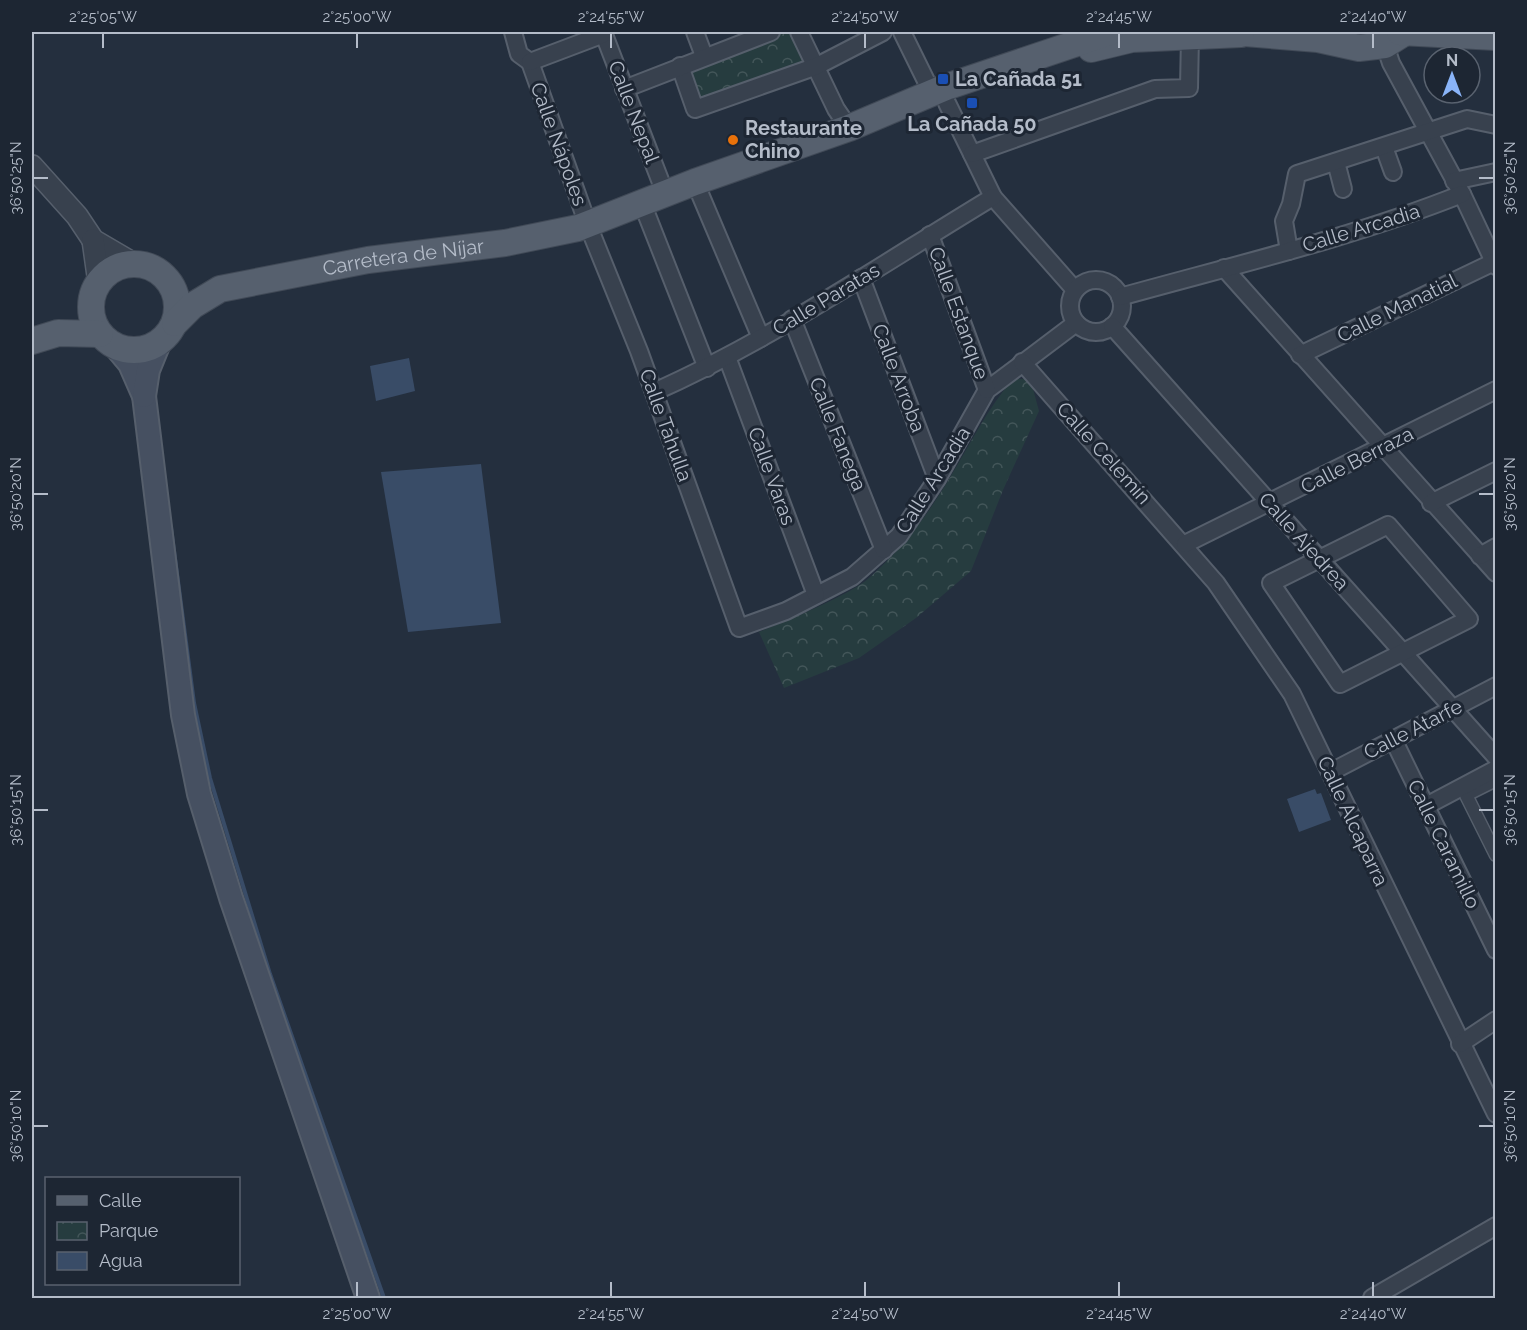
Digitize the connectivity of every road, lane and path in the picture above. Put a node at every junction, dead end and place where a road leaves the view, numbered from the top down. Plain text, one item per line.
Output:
1 (513, 32) edge
2 (695, 32) edge
3 (771, 32) edge
4 (799, 32) edge
5 (883, 32) edge
6 (902, 32) edge
7 (1110, 32) edge
8 (604, 33) edge
9 (1237, 33) edge
10 (1403, 35) edge
11 (1490, 35) edge
12 (1190, 36) junction
13 (1346, 37) edge
14 (704, 57) junction
15 (530, 62) junction
16 (681, 66) junction
17 (817, 66) junction
18 (624, 89) junction
19 (940, 98) junction
20 (1496, 125) edge
21 (849, 128) junction
22 (1428, 133) junction
23 (1384, 147) junction
24 (972, 154) junction
25 (1336, 162) junction
26 (32, 166) edge
27 (1393, 172) dead end
28 (1496, 172) edge
29 (1458, 187) junction
30 (1343, 189) dead end
31 (666, 193) junction
32 (700, 194) junction
33 (993, 197) junction
34 (646, 213) junction
35 (588, 225) junction
36 (930, 235) junction
37 (93, 240) junction
38 (1289, 251) junction
39 (134, 264) junction
40 (1495, 264) edge
41 (1224, 268) junction
42 (861, 278) junction
43 (168, 281) junction
44 (220, 289) junction
45 (1075, 290) junction
46 (95, 292) junction
47 (1120, 297) junction
48 (792, 319) junction
49 (1076, 323) junction
50 (1112, 326) junction
51 (58, 333) junction
52 (167, 333) junction
53 (761, 338) junction
54 (108, 340) junction
55 (32, 341) edge
56 (1300, 355) junction
57 (727, 357) junction
58 (1023, 362) junction
59 (707, 369) junction
60 (987, 390) junction
61 (1496, 390) edge
62 (654, 392) junction
63 (144, 396) junction
64 (1382, 447) junction
65 (1496, 471) edge
66 (937, 479) junction
67 (1270, 503) junction
68 (1431, 503) junction
69 (1185, 544) junction
70 (1496, 547) edge
71 (884, 550) junction
72 (1480, 556) junction
73 (1320, 557) junction
74 (1496, 573) edge
75 (816, 596) junction
76 (739, 628) joint
77 (1402, 653) junction
78 (1496, 686) edge
79 (1451, 709) junction
80 (1393, 739) junction
81 (1496, 757) edge
82 (1496, 769) edge
83 (1331, 772) junction
84 (1496, 780) edge
85 (1426, 806) junction
86 (1496, 855) edge
87 (1494, 942) edge
88 (1496, 1020) edge
89 (1460, 1044) junction
90 (1493, 1104) edge
91 (1496, 1226) edge
92 (368, 1299) edge
93 (1372, 1299) edge

1 - 15 street, Calle Nápoles
2 - 14 street
3 - 14 street
4 - 17 street
5 - 17 street
6 - 19 street
7 - 19 main road, Carretera de Níjar
8 - 15 street
8 - 18 street, Calle Nepal
9 - 12 main road, Carretera de Níjar
9 - 13 main road, Carretera de Níjar
10 - 11 main road
10 - 13 main road, Carretera de Níjar
10 - 22 street
12 - 19 main road, Carretera de Níjar
12 - 24 street
14 - 16 street
15 - 35 street, Calle Nápoles
16 - 17 street
16 - 18 street
17 - 21 street
18 - 31 street, Calle Nepal
19 - 21 main road, Carretera de Níjar
19 - 24 street
19 - 32 main road, Carretera de Níjar
20 - 22 street
21 - 31 main road, Carretera de Níjar
22 - 23 street
22 - 29 street
23 - 25 street
23 - 27 street
24 - 33 street
25 - 30 street
25 - 38 street
26 - 37 street
28 - 29 street, Calle Arcadia
29 - 38 street, Calle Arcadia
29 - 40 street
31 - 35 main road, Carretera de Níjar
32 - 34 main road, Carretera de Níjar
32 - 53 street
33 - 36 street, Calle Paratas
33 - 45 street
34 - 35 main road, Carretera de Níjar
34 - 59 street
35 - 44 main road, Carretera de Níjar
35 - 62 street, Calle Tahulla
36 - 42 street, Calle Paratas
36 - 60 street, Calle Estanque
37 - 39 street
37 - 46 street
38 - 41 street, Calle Arcadia
39 - 43 main road
39 - 46 main road
40 - 56 street, Calle Manatial
41 - 47 street, Calle Arcadia
41 - 56 street
42 - 48 street, Calle Paratas
42 - 66 street, Calle Arroba
43 - 44 main road, Carretera de Níjar
43 - 52 main road
44 - 52 main road, Carretera de Níjar
45 - 47 street
45 - 49 street
46 - 51 main road
46 - 54 main road
47 - 50 street
48 - 53 street, Calle Paratas
48 - 71 street, Calle Fanega
49 - 50 street
49 - 58 street, Calle Arcadia
50 - 67 street, Calle Ajedrea
51 - 54 main road
51 - 55 main road
52 - 54 main road
52 - 63 main road
53 - 57 street, Calle Paratas
54 - 63 main road
56 - 64 street
57 - 59 street, Calle Paratas
57 - 75 street, Calle Varas
58 - 60 street, Calle Arcadia
58 - 69 street, Calle Celemín
59 - 62 street, Calle Paratas
60 - 66 street, Calle Arcadia
61 - 64 street, Calle Berraza
62 - 76 street, Calle Tahulla
63 - 92 main road
64 - 67 street, Calle Berraza
64 - 68 street
65 - 68 street
66 - 71 street, Calle Arcadia
67 - 69 street, Calle Berraza
67 - 73 street, Calle Ajedrea
68 - 72 street
69 - 83 street, Calle Alcaparra
70 - 72 street
71 - 75 street, Calle Arcadia
72 - 74 street
73 - 77 street, Calle Ajedrea
73 - 77 street
73 - 77 street
75 - 76 street, Calle Arcadia
77 - 79 street, Calle Ajedrea
78 - 79 street, Calle Atarfe
79 - 80 street, Calle Atarfe
79 - 81 street, Calle Ajedrea
80 - 83 street, Calle Atarfe
80 - 85 street, Calle Caramillo
82 - 85 street
83 - 89 street, Calle Alcaparra
84 - 86 street
85 - 87 street, Calle Caramillo
88 - 89 street
89 - 90 street, Calle Alcaparra
91 - 93 street

